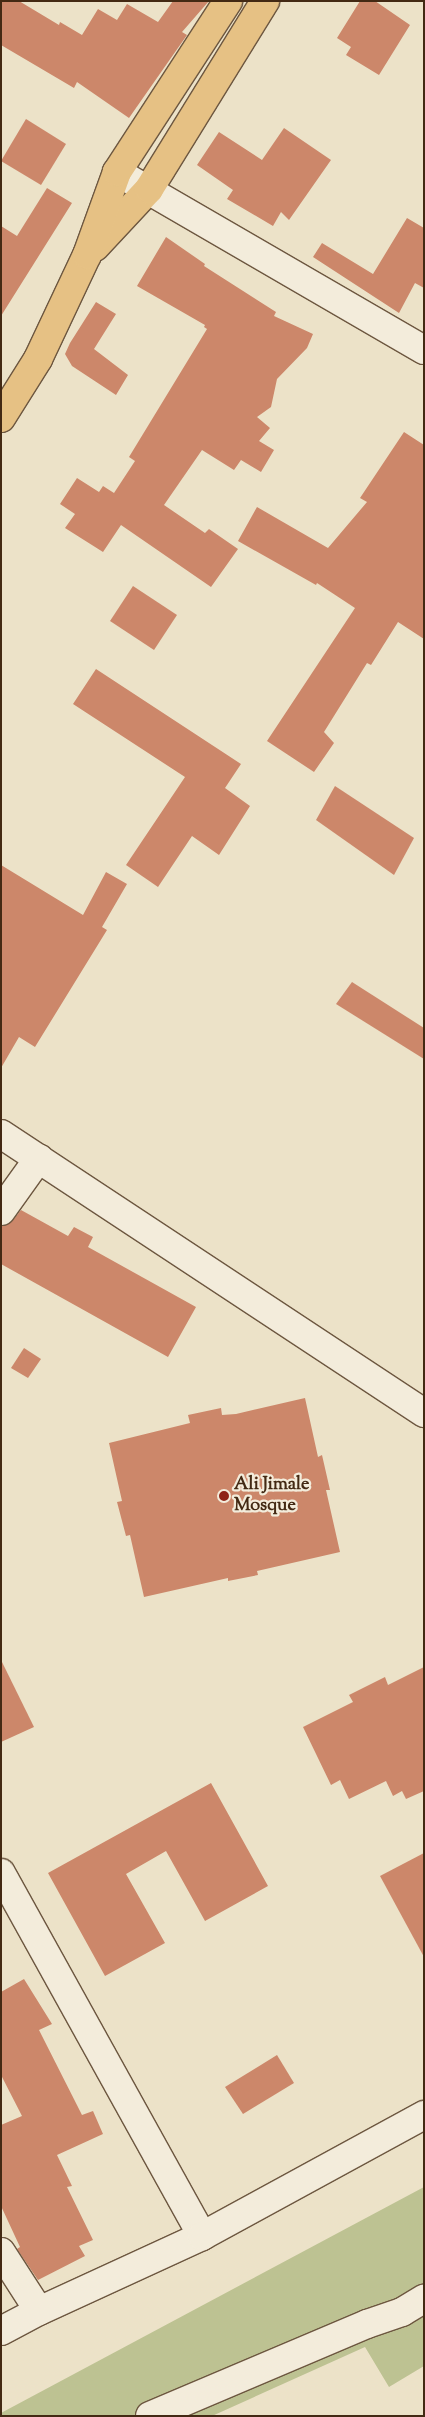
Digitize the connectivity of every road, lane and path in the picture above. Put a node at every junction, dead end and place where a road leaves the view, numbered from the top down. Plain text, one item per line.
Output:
1 (228, 1) edge
2 (265, 1) edge
3 (117, 172) junction
4 (150, 189) junction
5 (87, 255) junction
6 (424, 350) edge
7 (1, 418) edge
8 (1, 1134) edge
9 (39, 1158) junction
10 (1, 1211) edge
11 (424, 1413) edge
12 (1, 1873) edge
13 (424, 2115) edge
14 (202, 2236) junction
15 (1, 2252) edge
16 (424, 2300) edge
17 (39, 2311) junction
18 (1, 2331) edge
19 (150, 2416) edge

1 - 3 main road
2 - 4 main road
3 - 4 street
3 - 5 main road
4 - 5 main road
4 - 6 street
5 - 7 main road
8 - 9 street
9 - 10 street
9 - 11 street
12 - 14 street
13 - 14 street
14 - 17 street
15 - 17 street
16 - 19 street
17 - 18 street

